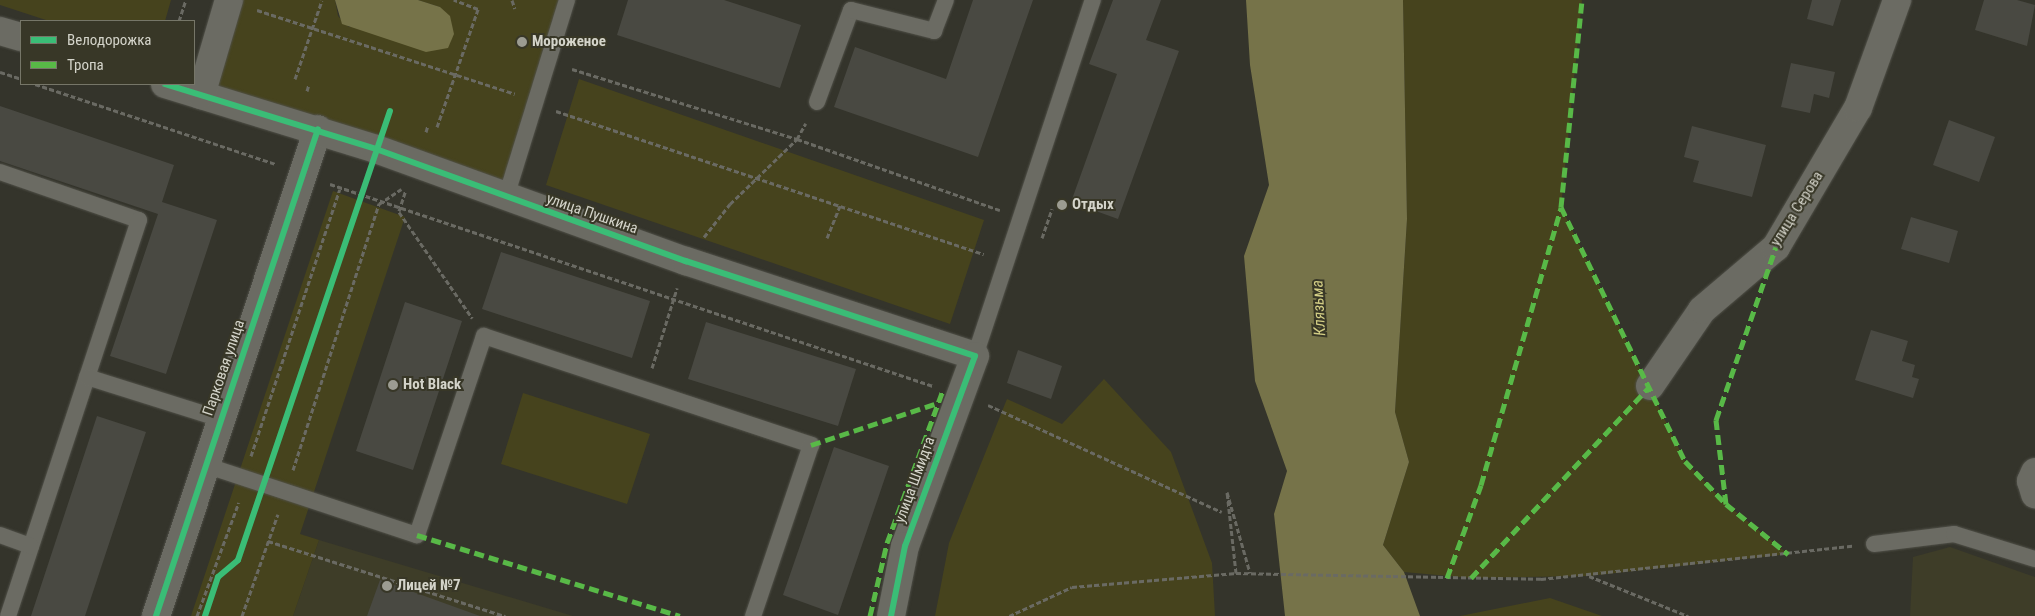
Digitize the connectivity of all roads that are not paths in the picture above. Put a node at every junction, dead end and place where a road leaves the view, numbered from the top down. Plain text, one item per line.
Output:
1 (567, 0) edge
2 (946, 0) edge
3 (1093, 0) edge
4 (1897, 0) edge
5 (239, 4) edge
6 (0, 31) edge
7 (20, 37) edge
8 (168, 85) edge
9 (201, 95) junction
10 (816, 102) road end
11 (318, 129) junction
12 (0, 172) edge
13 (506, 197) junction
14 (975, 356) junction
15 (87, 377) junction
16 (1650, 386) dead end
17 (220, 419) junction
18 (205, 465) junction
19 (2035, 472) edge
20 (2035, 494) edge
21 (0, 535) edge
22 (1874, 544) road end
23 (31, 546) junction
24 (2035, 559) edge
25 (8, 616) edge
26 (156, 616) edge
27 (753, 616) edge
28 (891, 616) edge

1 - 13 lane
2 - 10 lane
3 - 14 lane
4 - 16 street, улица Серова
5 - 9 street
6 - 7 street
8 - 9 street, улица Пушкина
9 - 11 street, улица Пушкина
11 - 13 street, улица Пушкина
11 - 17 street, Парковая улица
12 - 15 lane
13 - 14 street, улица Пушкина
14 - 28 street, улица Шмидта
15 - 17 lane
15 - 23 lane
17 - 18 street, Парковая улица
18 - 26 street, Парковая улица
18 - 27 lane
19 - 20 street
21 - 23 lane
22 - 24 lane
23 - 25 lane

